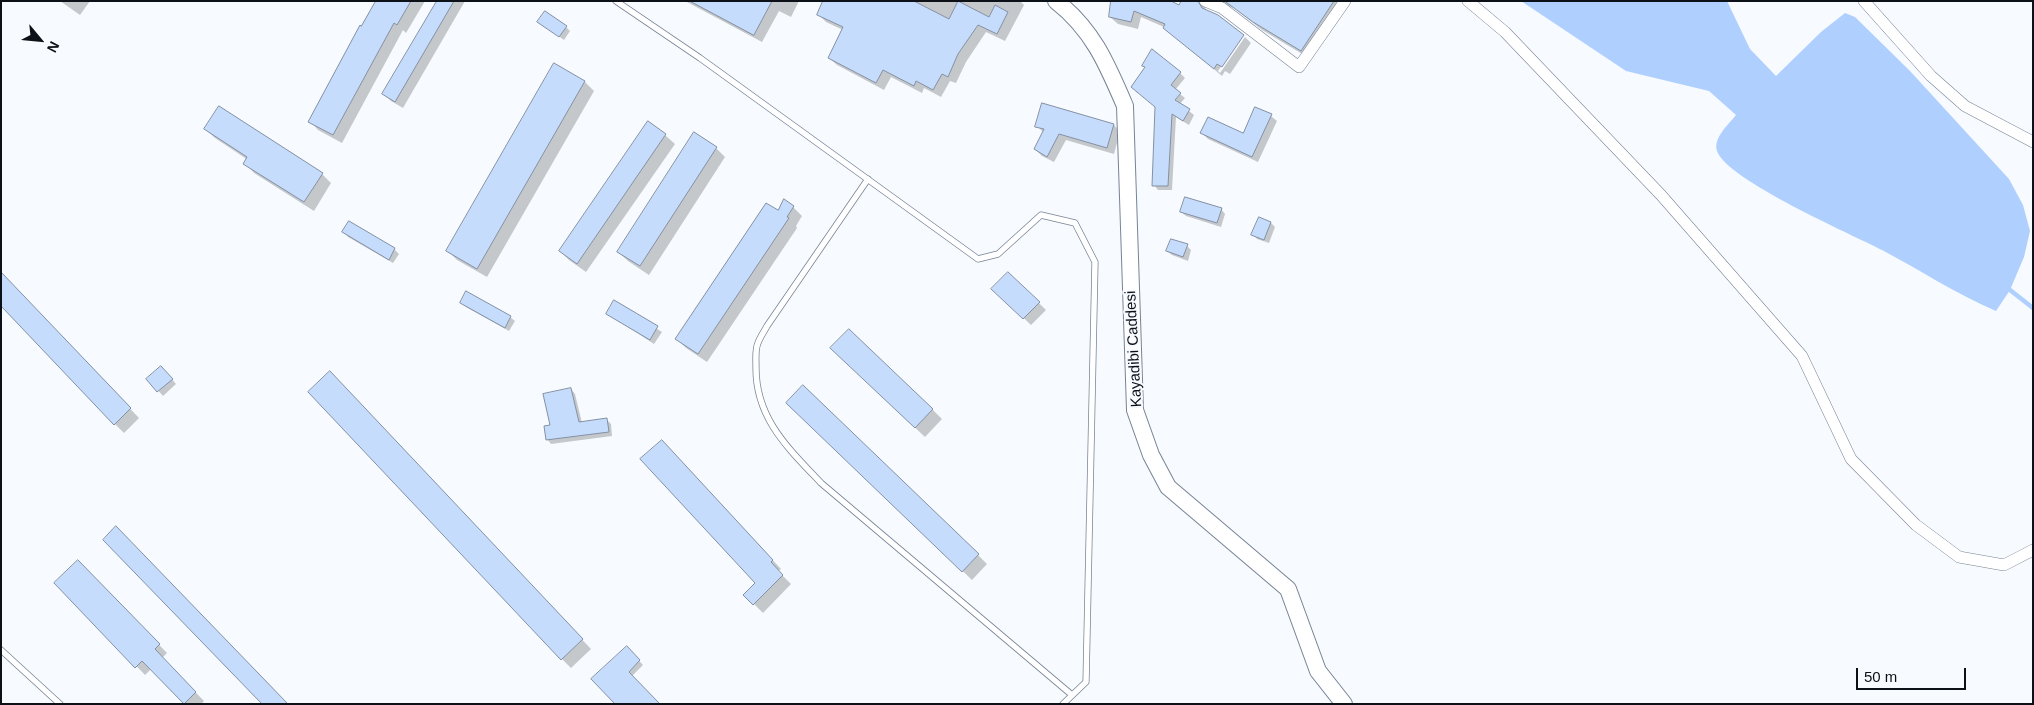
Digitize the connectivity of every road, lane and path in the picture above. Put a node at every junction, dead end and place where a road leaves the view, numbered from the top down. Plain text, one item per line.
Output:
1 (616, 1) edge
2 (1056, 1) edge
3 (1205, 1) edge
4 (1345, 1) edge
5 (1468, 1) edge
6 (1864, 1) edge
7 (2033, 142) edge
8 (868, 179) junction
9 (2033, 550) edge
10 (1, 650) edge
11 (1072, 695) junction
12 (60, 704) edge
13 (1063, 704) edge
14 (1344, 704) edge

1 - 8 lane
2 - 14 street, Kayadibi Caddesi
3 - 4 street
5 - 9 street
6 - 7 street
8 - 11 lane
8 - 11 lane
10 - 12 lane
11 - 13 lane

